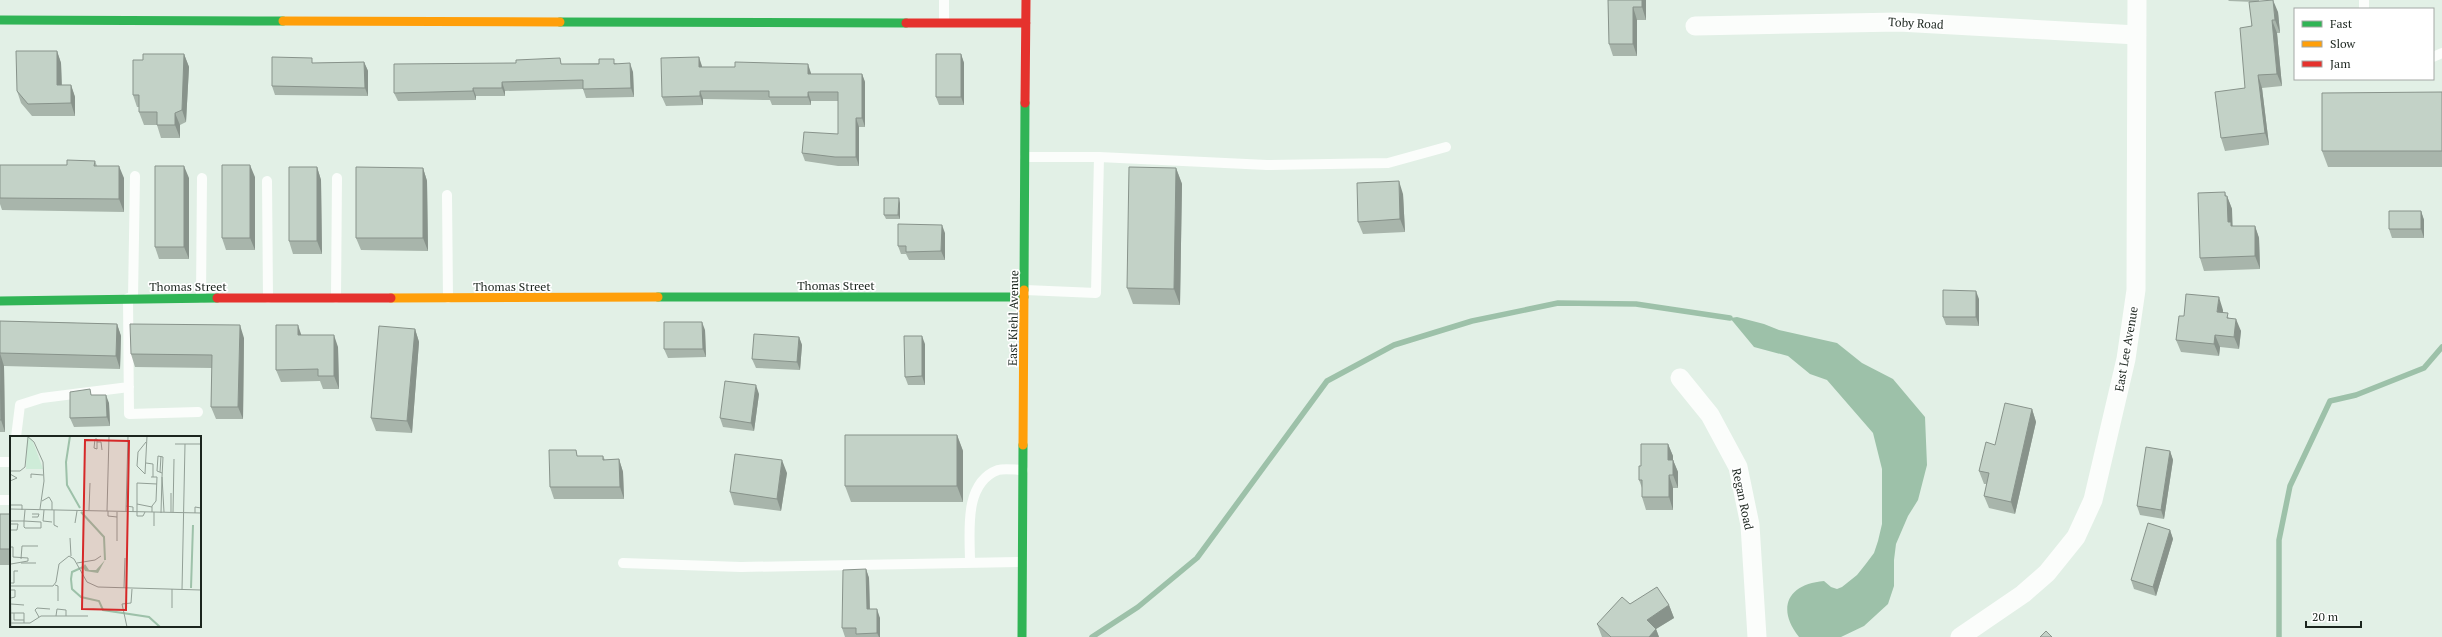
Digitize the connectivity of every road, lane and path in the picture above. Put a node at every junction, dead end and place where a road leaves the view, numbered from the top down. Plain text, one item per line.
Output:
1 (944, 0) edge
2 (1026, 0) edge
3 (2137, 0) edge
4 (0, 20) edge
5 (944, 22) junction
6 (1026, 23) junction
7 (1695, 26) dead end
8 (2137, 35) junction
9 (1446, 147) dead end
10 (1025, 157) junction
11 (1099, 157) junction
12 (135, 176) dead end
13 (202, 178) dead end
14 (337, 178) dead end
15 (267, 180) dead end
16 (447, 195) dead end
17 (1025, 294) junction
18 (131, 298) junction
19 (201, 298) junction
20 (268, 298) junction
21 (336, 298) junction
22 (448, 298) junction
23 (0, 301) edge
24 (1680, 378) dead end
25 (129, 387) junction
26 (198, 412) dead end
27 (16, 436) edge
28 (1023, 470) junction
29 (624, 562) dead end
30 (970, 562) junction
31 (1022, 562) junction
32 (1022, 637) edge
33 (1757, 637) edge
34 (1960, 637) edge

1 - 5 lane
2 - 6 street, East Kiehl Avenue
3 - 8 street, East Lee Avenue
4 - 5 street
5 - 6 street
6 - 10 street, East Kiehl Avenue
7 - 8 street, Toby Road
8 - 34 street, East Lee Avenue
9 - 11 lane
10 - 11 lane
10 - 17 street, East Kiehl Avenue
11 - 17 lane
12 - 18 lane
13 - 19 lane
14 - 21 lane
15 - 20 lane
16 - 22 lane
17 - 22 street, Thomas Street
17 - 28 street, East Kiehl Avenue
18 - 19 street, Thomas Street
18 - 23 street, Thomas Street
18 - 25 lane
19 - 20 street, Thomas Street
20 - 21 street, Thomas Street
21 - 22 street, Thomas Street
24 - 33 street, Regan Road
25 - 26 lane
25 - 27 lane
28 - 30 lane
28 - 31 street, East Kiehl Avenue
29 - 30 lane
30 - 31 lane
31 - 32 street, East Kiehl Avenue

